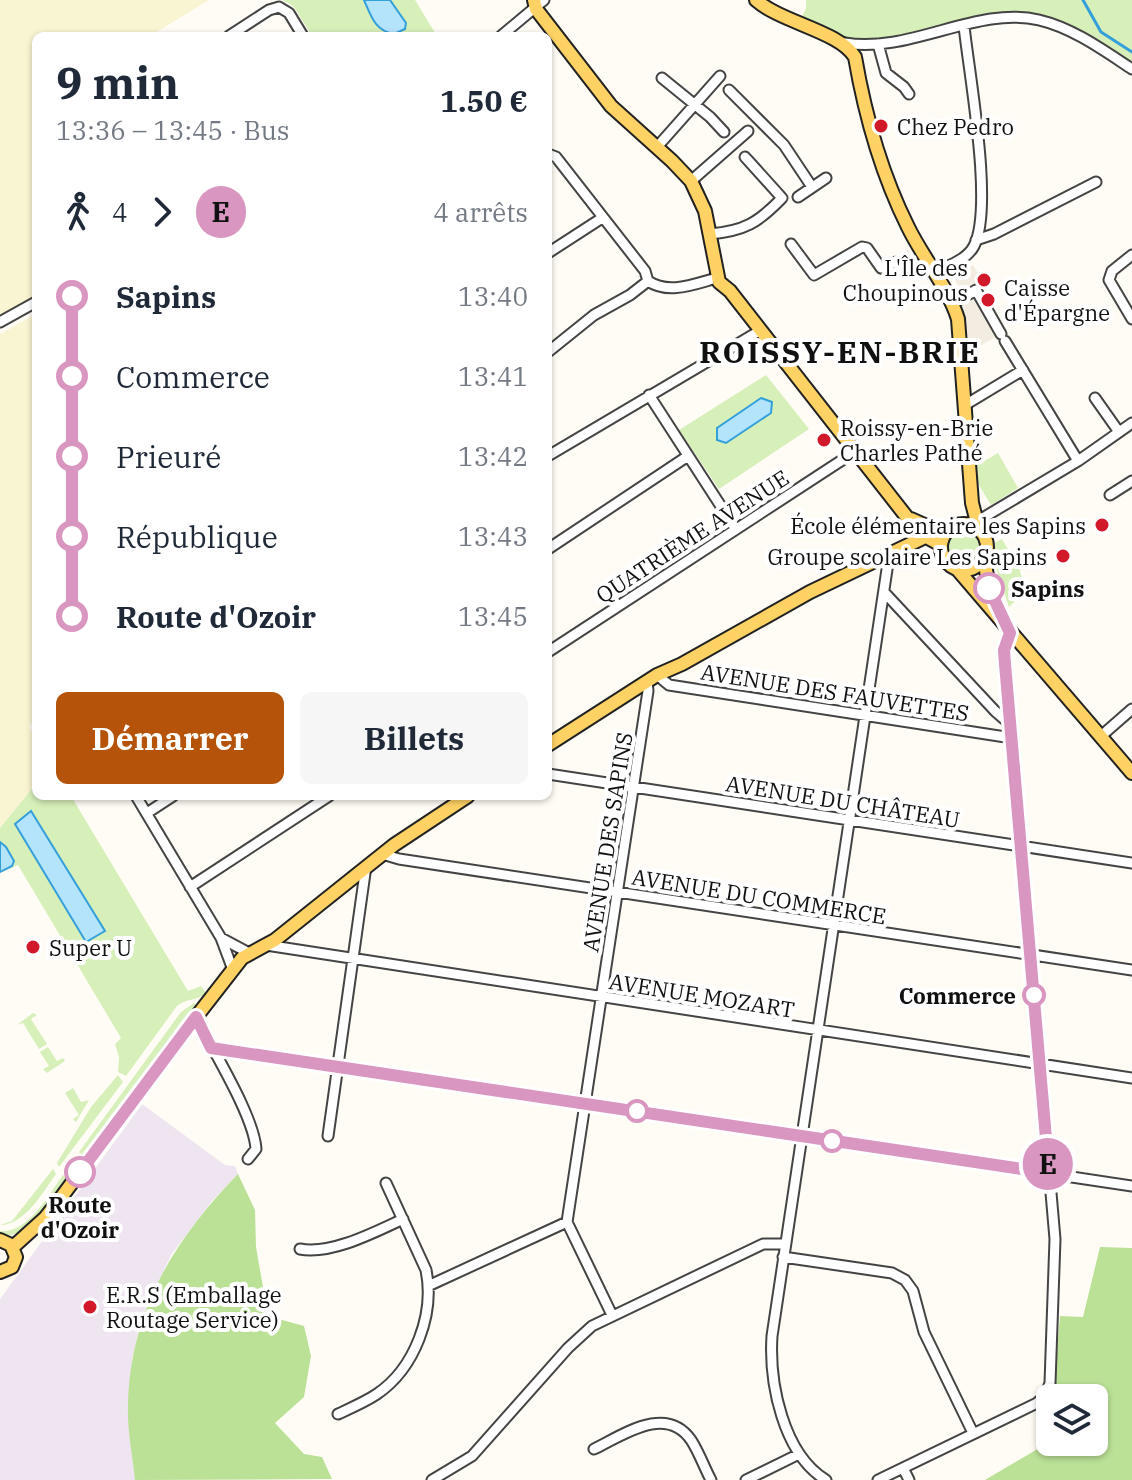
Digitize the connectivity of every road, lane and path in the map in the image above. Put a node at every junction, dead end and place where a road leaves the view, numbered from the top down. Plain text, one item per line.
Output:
1 (756, 0) edge
2 (538, 3) edge
3 (964, 26) junction
4 (236, 32) edge
5 (301, 32) edge
6 (505, 32) edge
7 (878, 44) junction
8 (858, 52) junction
9 (1132, 69) edge
10 (720, 76) dead end
11 (662, 78) dead end
12 (729, 90) dead end
13 (909, 94) dead end
14 (695, 104) junction
15 (754, 125) junction
16 (724, 132) dead end
17 (657, 147) junction
18 (552, 156) edge
19 (745, 157) dead end
20 (826, 178) dead end
21 (691, 181) junction
22 (1096, 182) dead end
23 (812, 187) junction
24 (798, 197) dead end
25 (602, 218) junction
26 (710, 234) junction
27 (976, 240) junction
28 (791, 244) dead end
29 (552, 250) edge
30 (1132, 255) edge
31 (896, 262) dead end
32 (934, 273) junction
33 (717, 278) junction
34 (648, 281) junction
35 (32, 304) edge
36 (952, 304) junction
37 (1132, 319) edge
38 (0, 322) edge
39 (761, 330) junction
40 (552, 349) edge
41 (1023, 370) junction
42 (649, 395) junction
43 (1095, 398) dead end
44 (965, 405) junction
45 (1132, 423) edge
46 (1119, 432) junction
47 (856, 451) junction
48 (552, 454) edge
49 (688, 456) junction
50 (1078, 461) junction
51 (1132, 481) edge
52 (1110, 495) dead end
53 (908, 517) junction
54 (978, 526) junction
55 (735, 528) junction
56 (949, 530) junction
57 (927, 532) junction
58 (941, 545) junction
59 (552, 546) edge
60 (893, 554) junction
61 (984, 558) junction
62 (957, 569) junction
63 (884, 592) junction
64 (1010, 633) junction
65 (552, 649) edge
66 (652, 678) junction
67 (1132, 709) edge
68 (865, 714) junction
69 (1010, 724) junction
70 (1100, 737) junction
71 (1012, 738) junction
72 (552, 742) edge
73 (1132, 773) edge
74 (552, 775) edge
75 (634, 787) junction
76 (139, 800) edge
77 (167, 800) edge
78 (323, 800) edge
79 (462, 800) edge
80 (147, 813) junction
81 (849, 818) junction
82 (1022, 847) junction
83 (382, 854) junction
84 (1132, 863) edge
85 (366, 866) junction
86 (190, 887) junction
87 (618, 893) junction
88 (834, 925) junction
89 (221, 938) junction
90 (266, 945) junction
91 (249, 953) junction
92 (1031, 955) junction
93 (354, 960) junction
94 (233, 970) junction
95 (1132, 970) edge
96 (602, 998) junction
97 (196, 1017) junction
98 (818, 1030) junction
99 (211, 1048) junction
100 (1040, 1064) junction
101 (338, 1067) junction
102 (1132, 1078) edge
103 (585, 1103) junction
104 (328, 1136) dead end
105 (802, 1136) junction
106 (248, 1159) dead end
107 (1049, 1173) junction
108 (386, 1183) dead end
109 (1132, 1186) edge
110 (403, 1219) junction
111 (567, 1222) junction
112 (0, 1240) edge
113 (785, 1244) junction
114 (13, 1247) junction
115 (300, 1249) dead end
116 (783, 1257) junction
117 (0, 1272) edge
118 (428, 1286) junction
119 (612, 1315) junction
120 (338, 1414) dead end
121 (973, 1433) junction
122 (594, 1449) dead end
123 (799, 1454) junction
124 (903, 1468) junction
125 (450, 1476) edge
126 (432, 1480) edge
127 (711, 1480) edge
128 (746, 1480) edge
129 (826, 1480) edge
130 (878, 1480) edge
131 (909, 1480) edge

1 - 8 main road
2 - 6 street
2 - 17 main road
3 - 7 street
3 - 9 street
3 - 27 street
4 - 5 street
7 - 8 street
7 - 13 street
8 - 32 main road
10 - 14 street
11 - 14 street
12 - 15 street
14 - 16 street
14 - 17 street
15 - 21 street
15 - 23 street
17 - 21 main road
18 - 25 street
19 - 26 street
20 - 23 street
21 - 26 main road
22 - 27 street
23 - 24 street
25 - 29 street
25 - 34 street
26 - 33 main road
27 - 32 street
28 - 31 street
30 - 37 street
32 - 36 main road
33 - 34 street
33 - 39 main road
34 - 40 street
35 - 38 street
36 - 41 street
36 - 44 main road
39 - 42 street
39 - 47 main road
41 - 44 street
41 - 50 street
42 - 48 street
42 - 49 street
43 - 46 street
44 - 54 main road
45 - 46 street
46 - 50 street
47 - 53 main road
47 - 55 street, QUATRIÈME AVENUE
49 - 55 street
49 - 59 street
50 - 54 street
51 - 52 street
53 - 57 main road
53 - 60 main road
54 - 56 main road
54 - 61 main road
55 - 65 street, QUATRIÈME AVENUE
56 - 57 main road
56 - 58 main road
57 - 58 main road
57 - 60 main road
58 - 62 main road
60 - 63 street
60 - 66 main road
61 - 62 main road
61 - 64 main road
62 - 64 main road
63 - 68 street
63 - 69 street
64 - 69 street
64 - 70 main road
66 - 68 street, AVENUE DES FAUVETTES
66 - 72 main road
66 - 75 street, AVENUE DES SAPINS
67 - 70 street
68 - 71 street, AVENUE DES FAUVETTES
68 - 81 street
69 - 71 street
70 - 73 main road
71 - 82 street
74 - 75 street, AVENUE DU CHÂTEAU
75 - 81 street, AVENUE DU CHÂTEAU
75 - 87 street, AVENUE DES SAPINS
76 - 80 street
77 - 80 street
78 - 86 street
79 - 83 main road
80 - 86 street
81 - 82 street, AVENUE DU CHÂTEAU
81 - 88 street
82 - 84 street, AVENUE DU CHÂTEAU
82 - 92 street
83 - 85 main road
83 - 87 street, AVENUE DU COMMERCE
85 - 90 main road
85 - 93 street
86 - 89 street
87 - 88 street, AVENUE DU COMMERCE
87 - 96 street, AVENUE DES SAPINS
88 - 92 street, AVENUE DU COMMERCE
88 - 98 street
89 - 91 street
89 - 94 street
90 - 91 main road
90 - 93 street, AVENUE MOZART
91 - 94 main road
92 - 95 street, AVENUE DU COMMERCE
92 - 100 street
93 - 96 street, AVENUE MOZART
93 - 101 street
94 - 97 main road
96 - 98 street, AVENUE MOZART
96 - 103 street, AVENUE DES SAPINS
97 - 99 street
97 - 114 main road
98 - 100 street, AVENUE MOZART
98 - 105 street
99 - 101 street
99 - 106 street
100 - 102 street, AVENUE MOZART
100 - 107 street
101 - 103 street
101 - 104 street
103 - 105 street
103 - 111 street, AVENUE DES SAPINS
105 - 107 street
105 - 113 street
107 - 109 street
107 - 121 street
108 - 110 street
110 - 115 street
110 - 118 street
111 - 118 street
111 - 119 street
112 - 114 main road
113 - 116 street
113 - 119 street
114 - 117 main road
116 - 121 street
116 - 123 street
118 - 120 street
119 - 125 street
121 - 124 street
122 - 127 street
123 - 128 street
123 - 129 street
124 - 130 street
124 - 131 street
125 - 126 street

